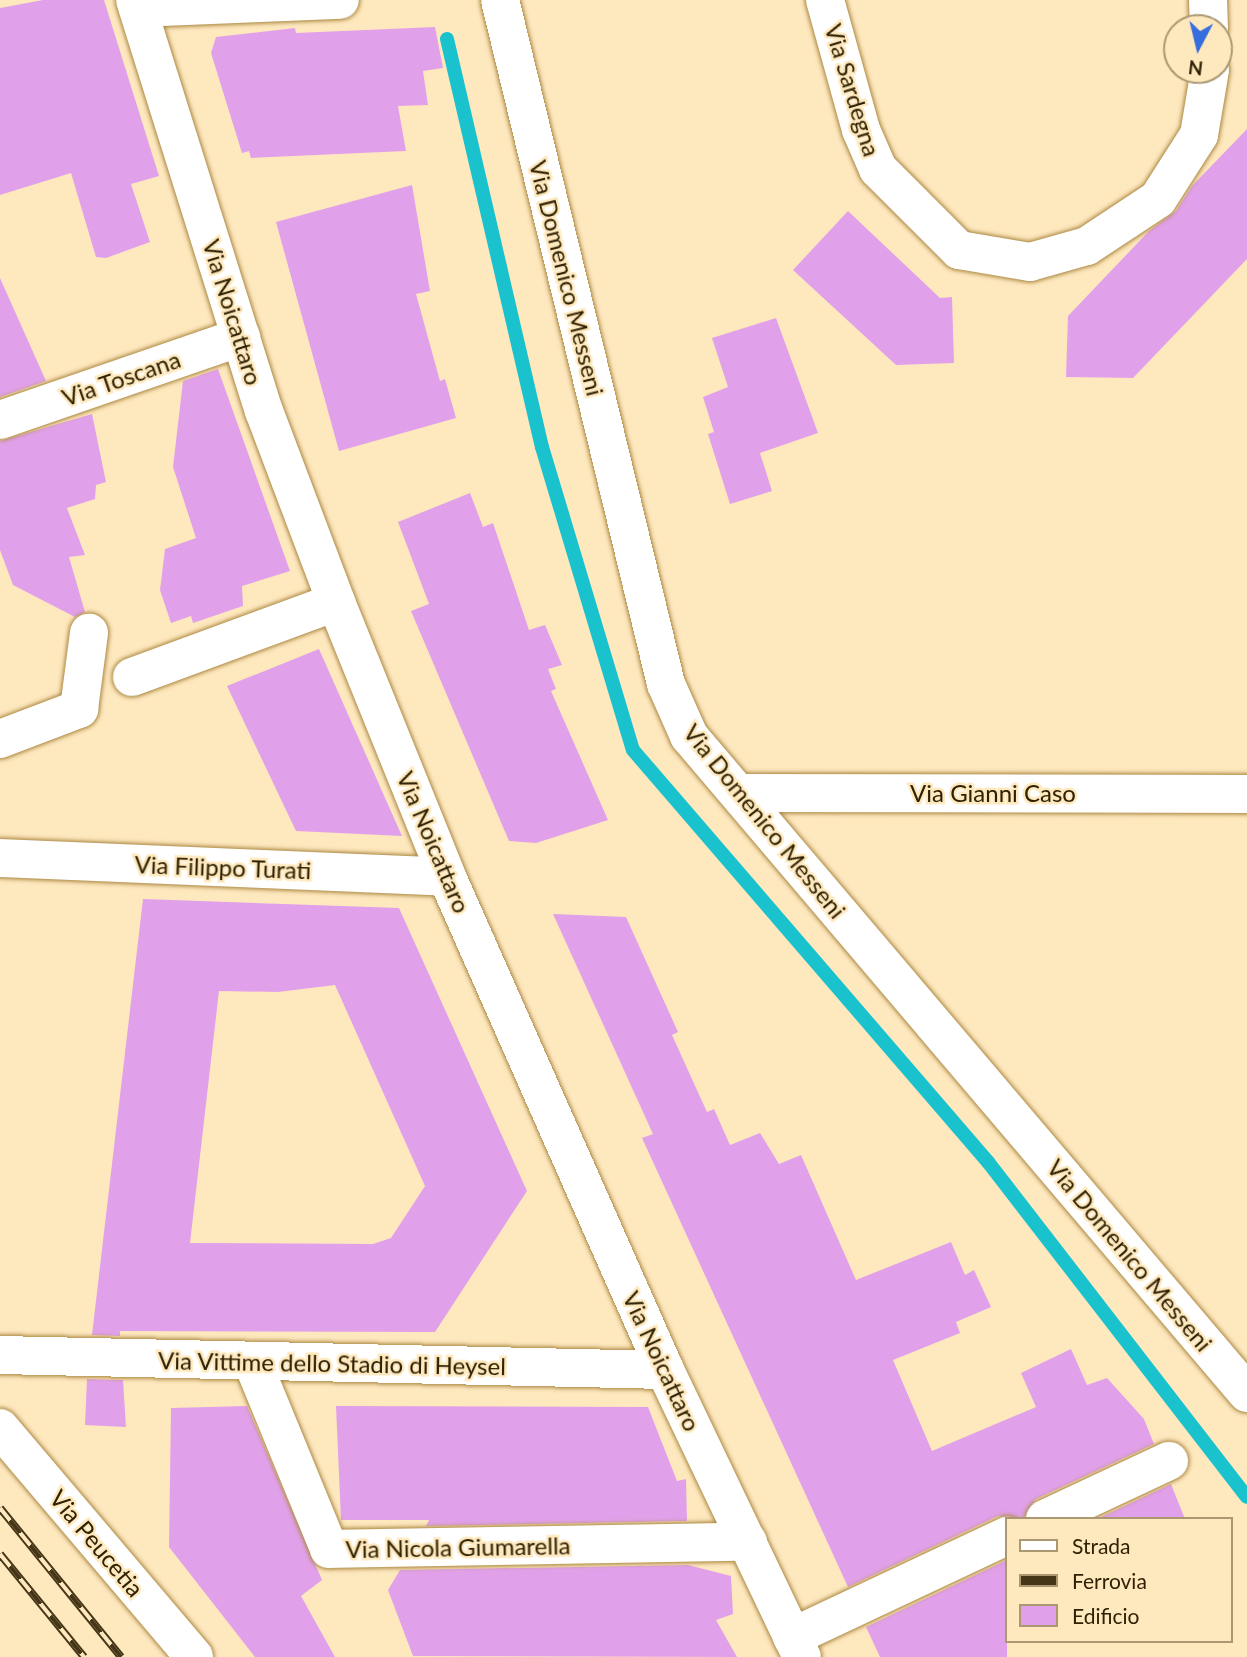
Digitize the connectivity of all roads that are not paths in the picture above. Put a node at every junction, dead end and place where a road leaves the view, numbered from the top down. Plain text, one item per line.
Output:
1 (340, 0) edge
2 (500, 0) edge
3 (825, 0) edge
4 (136, 4) edge
5 (1208, 84) edge
6 (241, 337) junction
7 (0, 420) edge
8 (336, 602) junction
9 (89, 633) dead end
10 (132, 677) dead end
11 (0, 739) edge
12 (740, 793) junction
13 (1247, 793) edge
14 (0, 858) edge
15 (447, 877) junction
16 (0, 1355) edge
17 (252, 1361) junction
18 (665, 1370) junction
19 (1247, 1393) edge
20 (0, 1428) edge
21 (1169, 1461) dead end
22 (1049, 1517) edge
23 (1006, 1537) edge
24 (748, 1542) junction
25 (797, 1647) edge
26 (194, 1657) edge

1 - 4 street
2 - 12 street, Via Domenico Messeni
3 - 5 street, Via Sardegna
4 - 6 street, Via Noicattaro
6 - 7 street, Via Toscana
6 - 8 street, Via Noicattaro
8 - 10 street
8 - 15 street, Via Noicattaro
9 - 11 street
12 - 13 street, Via Gianni Caso
12 - 19 street, Via Domenico Messeni
14 - 15 street, Via Filippo Turati
15 - 18 street, Via Noicattaro
16 - 17 street, Via Vittime dello Stadio di Heysel
17 - 18 street, Via Vittime dello Stadio di Heysel
17 - 24 street, Via Nicola Giumarella
18 - 24 street, Via Noicattaro
20 - 26 street, Via Peucetia
21 - 22 street
23 - 25 street
24 - 25 street, Via Noicattaro

